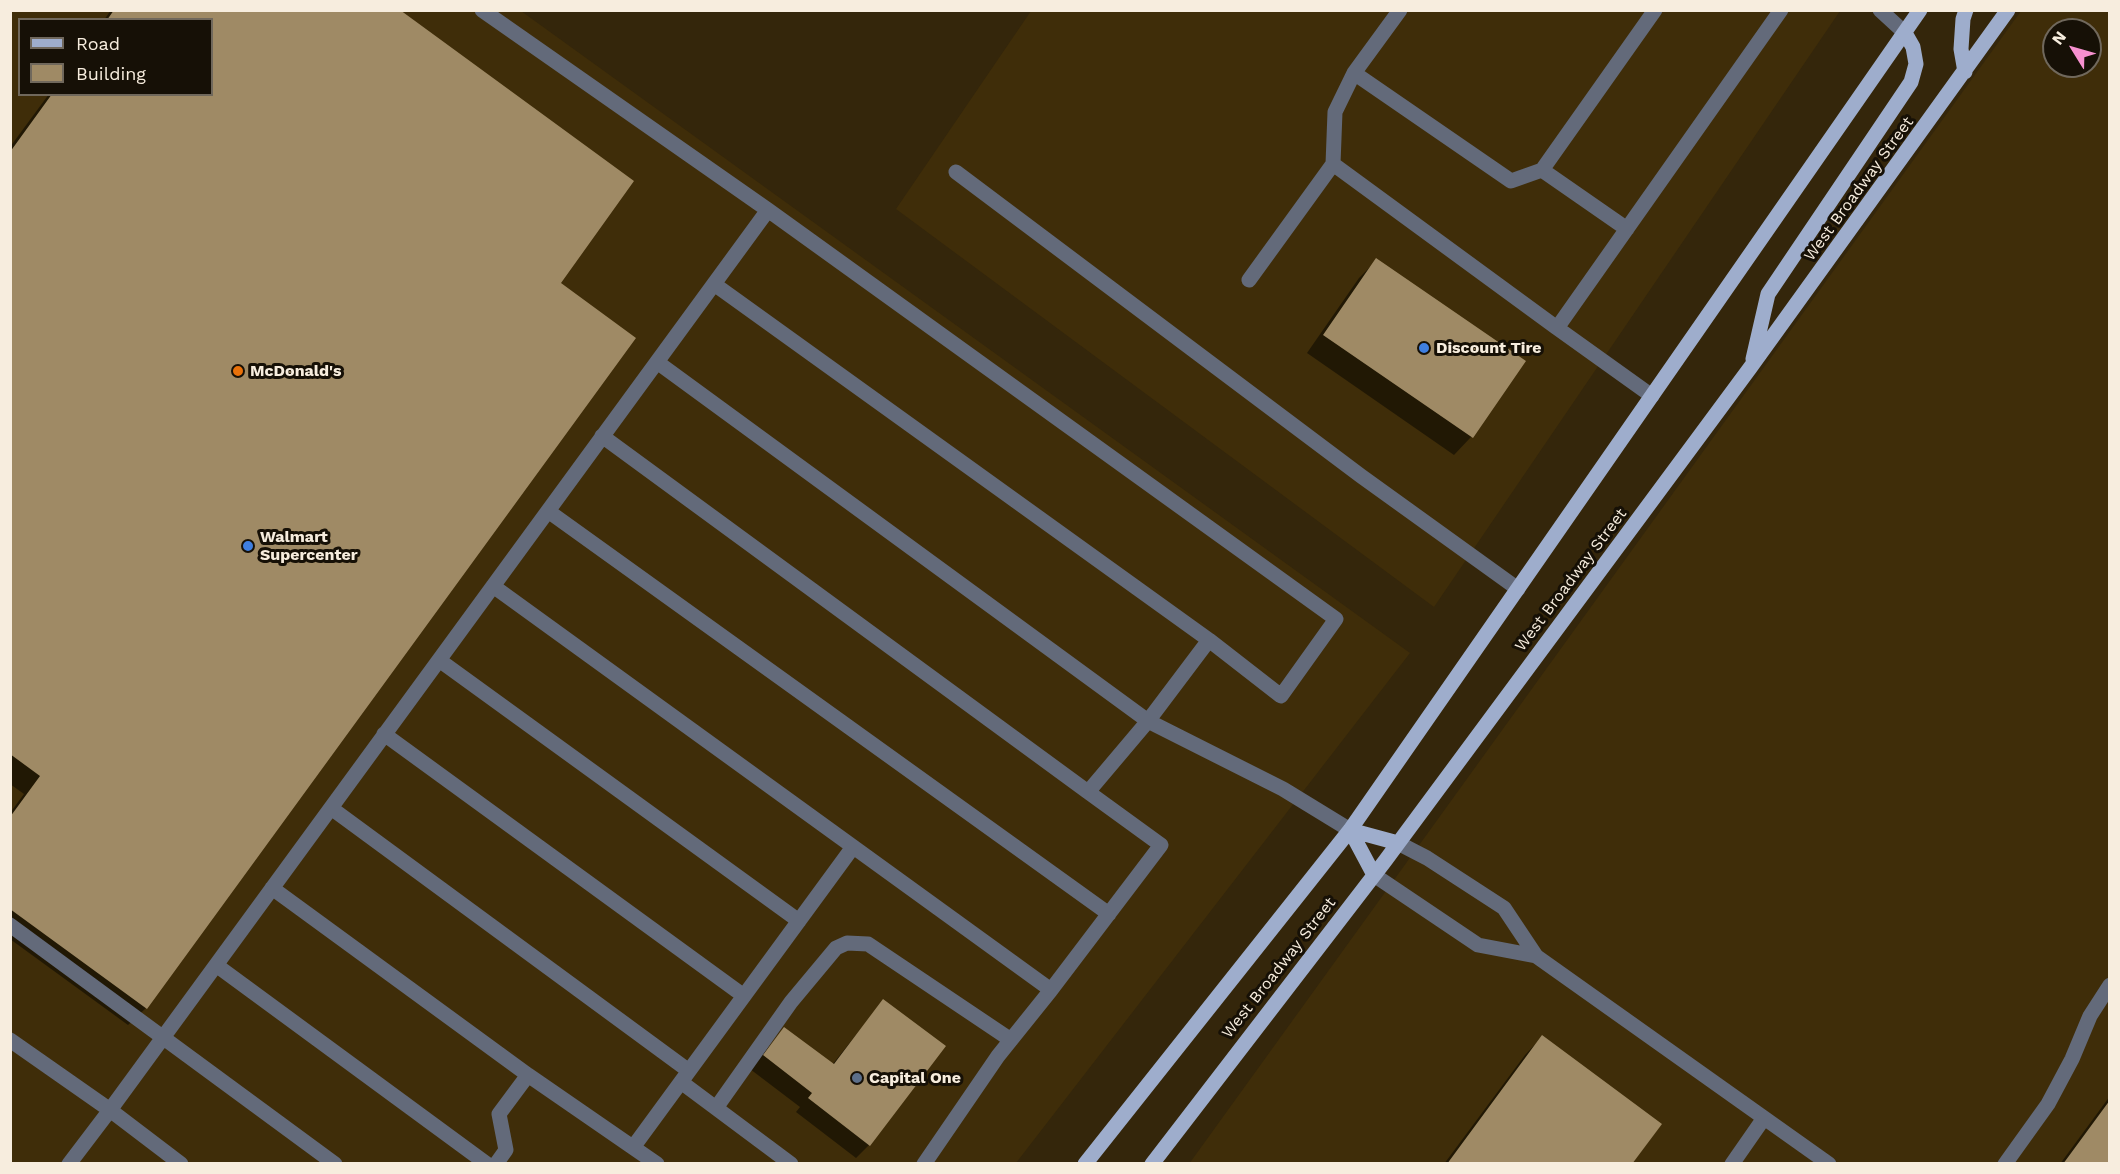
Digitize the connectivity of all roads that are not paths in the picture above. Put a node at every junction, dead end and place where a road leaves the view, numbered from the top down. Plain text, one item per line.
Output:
1 (482, 10) edge
2 (1400, 10) edge
3 (1655, 10) edge
4 (1781, 10) edge
5 (1880, 10) edge
6 (1920, 10) edge
7 (1966, 10) edge
8 (2008, 10) edge
9 (1905, 33) junction
10 (1965, 72) junction
11 (1354, 73) junction
12 (1333, 164) junction
13 (1542, 170) junction
14 (956, 172) dead end
15 (768, 210) junction
16 (1627, 229) junction
17 (1249, 280) dead end
18 (714, 284) junction
19 (1557, 328) junction
20 (657, 362) junction
21 (1750, 368) junction
22 (1652, 396) junction
23 (602, 436) junction
24 (548, 511) junction
25 (493, 586) junction
26 (1518, 590) junction
27 (1209, 640) junction
28 (439, 660) junction
29 (1148, 721) junction
30 (384, 734) junction
31 (1088, 792) junction
32 (330, 808) junction
33 (1350, 830) junction
34 (1398, 843) junction
35 (853, 847) junction
36 (1374, 875) junction
37 (272, 888) junction
38 (1109, 914) junction
39 (799, 921) junction
40 (10, 925) edge
41 (1536, 956) junction
42 (216, 965) junction
43 (2109, 986) edge
44 (1051, 990) junction
45 (744, 996) junction
46 (164, 1036) junction
47 (10, 1040) edge
48 (1011, 1040) junction
49 (528, 1075) junction
50 (685, 1077) junction
51 (716, 1108) junction
52 (110, 1110) junction
53 (1764, 1118) junction
54 (634, 1146) junction
55 (69, 1164) edge
56 (181, 1164) edge
57 (335, 1164) edge
58 (487, 1164) edge
59 (496, 1164) edge
60 (657, 1164) edge
61 (791, 1164) edge
62 (924, 1164) edge
63 (1085, 1164) edge
64 (1152, 1164) edge
65 (1732, 1164) edge
66 (1829, 1164) edge
67 (2005, 1164) edge

1 - 15 lane
2 - 11 lane
3 - 13 lane
4 - 16 lane
5 - 9 lane
6 - 9 main road, West Broadway Street
7 - 10 main road
8 - 10 main road, West Broadway Street
9 - 21 main road
9 - 22 main road, West Broadway Street
10 - 21 main road, West Broadway Street
11 - 12 lane
11 - 13 lane
12 - 17 lane
12 - 19 lane
13 - 16 lane
14 - 26 lane
15 - 18 lane
15 - 27 lane
16 - 19 lane
18 - 20 lane
18 - 27 lane
19 - 22 lane
20 - 23 lane
20 - 29 lane
21 - 34 main road, West Broadway Street
22 - 26 main road, West Broadway Street
23 - 24 lane
23 - 31 lane
24 - 25 lane
24 - 38 lane
25 - 28 lane
25 - 35 lane
26 - 33 main road, West Broadway Street
27 - 29 lane
28 - 30 lane
28 - 39 lane
29 - 31 lane
29 - 33 lane
30 - 32 lane
30 - 45 lane
31 - 38 lane
32 - 37 lane
32 - 50 lane
33 - 34 main road
33 - 36 main road
33 - 63 main road, West Broadway Street
34 - 36 main road, West Broadway Street
34 - 41 lane
35 - 39 lane
35 - 44 lane
36 - 41 lane
36 - 64 main road, West Broadway Street
37 - 42 lane
37 - 49 lane
38 - 44 lane
39 - 45 lane
40 - 46 lane
41 - 53 lane
42 - 46 lane
42 - 58 lane
43 - 67 lane
44 - 48 lane
45 - 50 lane
46 - 52 lane
46 - 57 lane
47 - 52 lane
48 - 51 lane
48 - 62 lane
49 - 54 lane
49 - 59 lane
50 - 51 lane
50 - 54 lane
51 - 61 lane
52 - 55 lane
52 - 56 lane
53 - 65 lane
53 - 66 lane
54 - 60 lane

